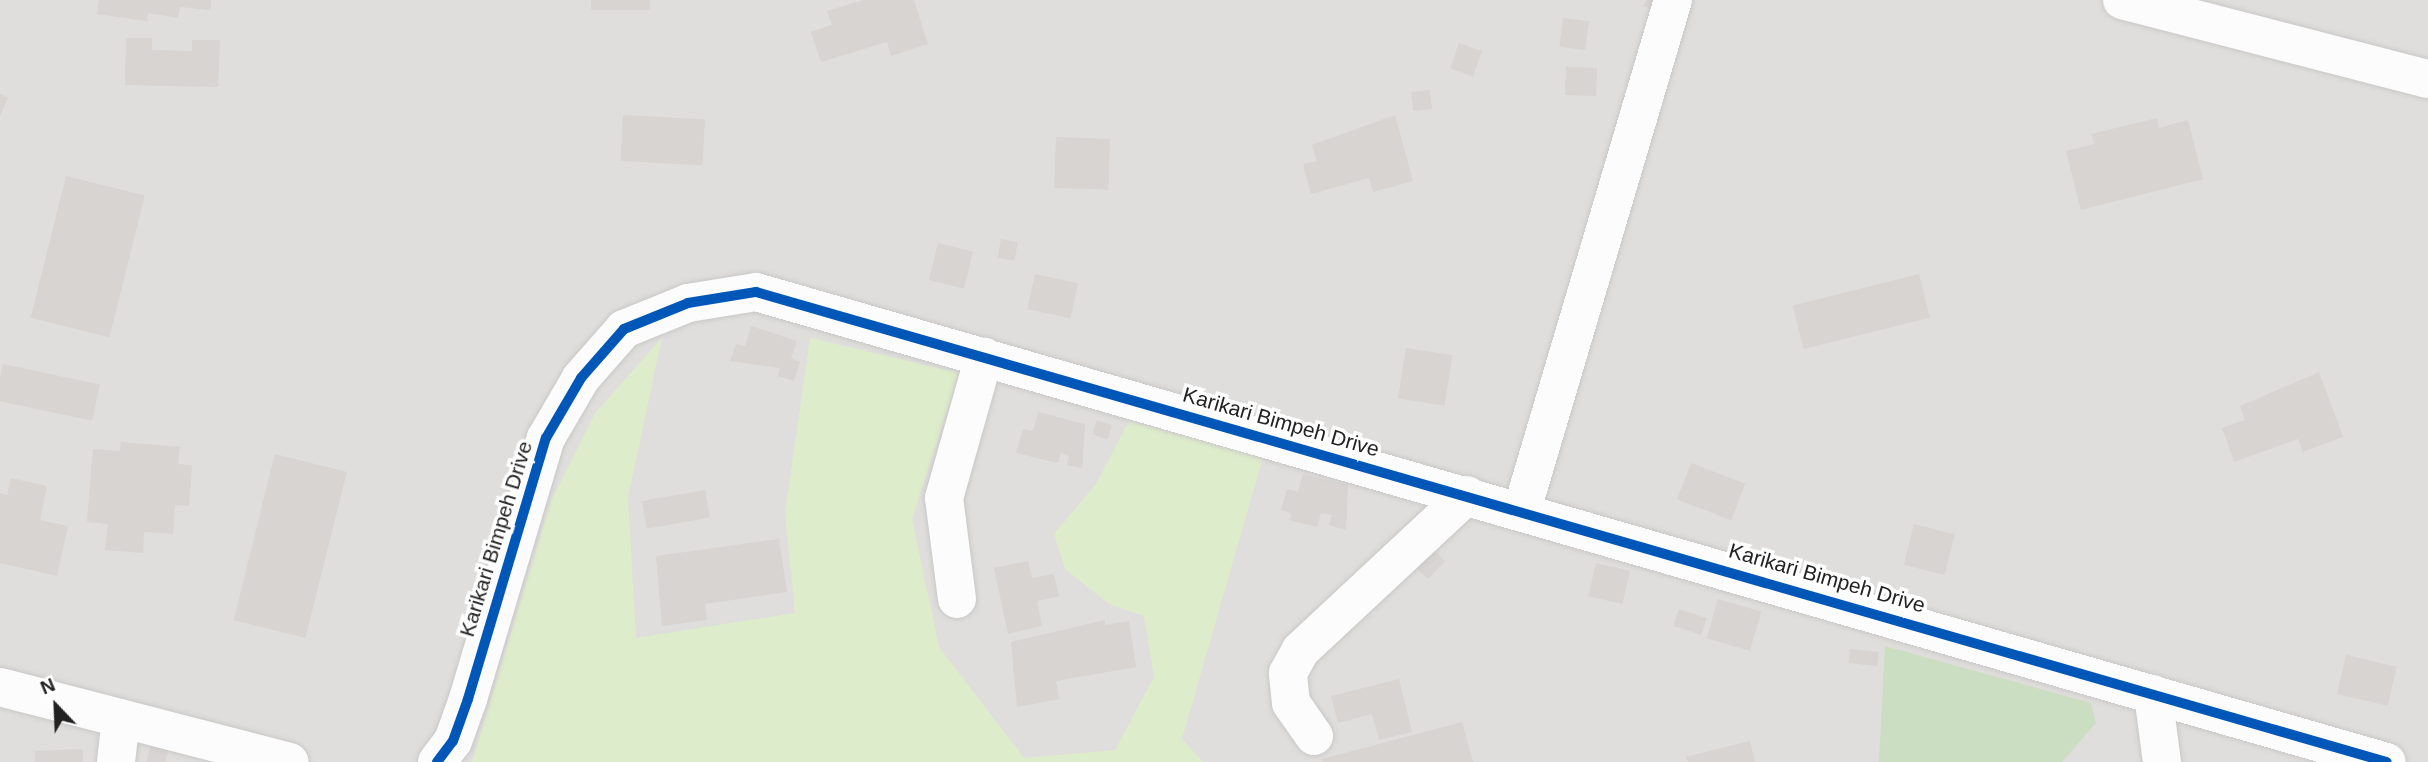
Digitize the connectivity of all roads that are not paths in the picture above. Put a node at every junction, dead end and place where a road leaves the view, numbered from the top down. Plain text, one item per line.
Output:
1 (1673, 0) edge
2 (2122, 0) edge
3 (2428, 79) edge
4 (984, 357) junction
5 (1468, 495) junction
6 (1522, 510) junction
7 (957, 599) dead end
8 (0, 687) edge
9 (2153, 694) junction
10 (121, 719) junction
11 (1314, 736) dead end
12 (2297, 748) edge
13 (116, 762) edge
14 (289, 762) edge
15 (437, 762) edge
16 (2162, 762) edge
17 (2387, 762) edge

1 - 6 street
2 - 3 street
4 - 5 street, Karikari Bimpeh Drive
4 - 7 street
4 - 15 street, Karikari Bimpeh Drive
5 - 6 street, Karikari Bimpeh Drive
5 - 11 street
6 - 9 street, Karikari Bimpeh Drive
8 - 10 street
9 - 12 street, Karikari Bimpeh Drive
9 - 16 street
10 - 13 street
10 - 14 street
12 - 17 street, Karikari Bimpeh Drive

